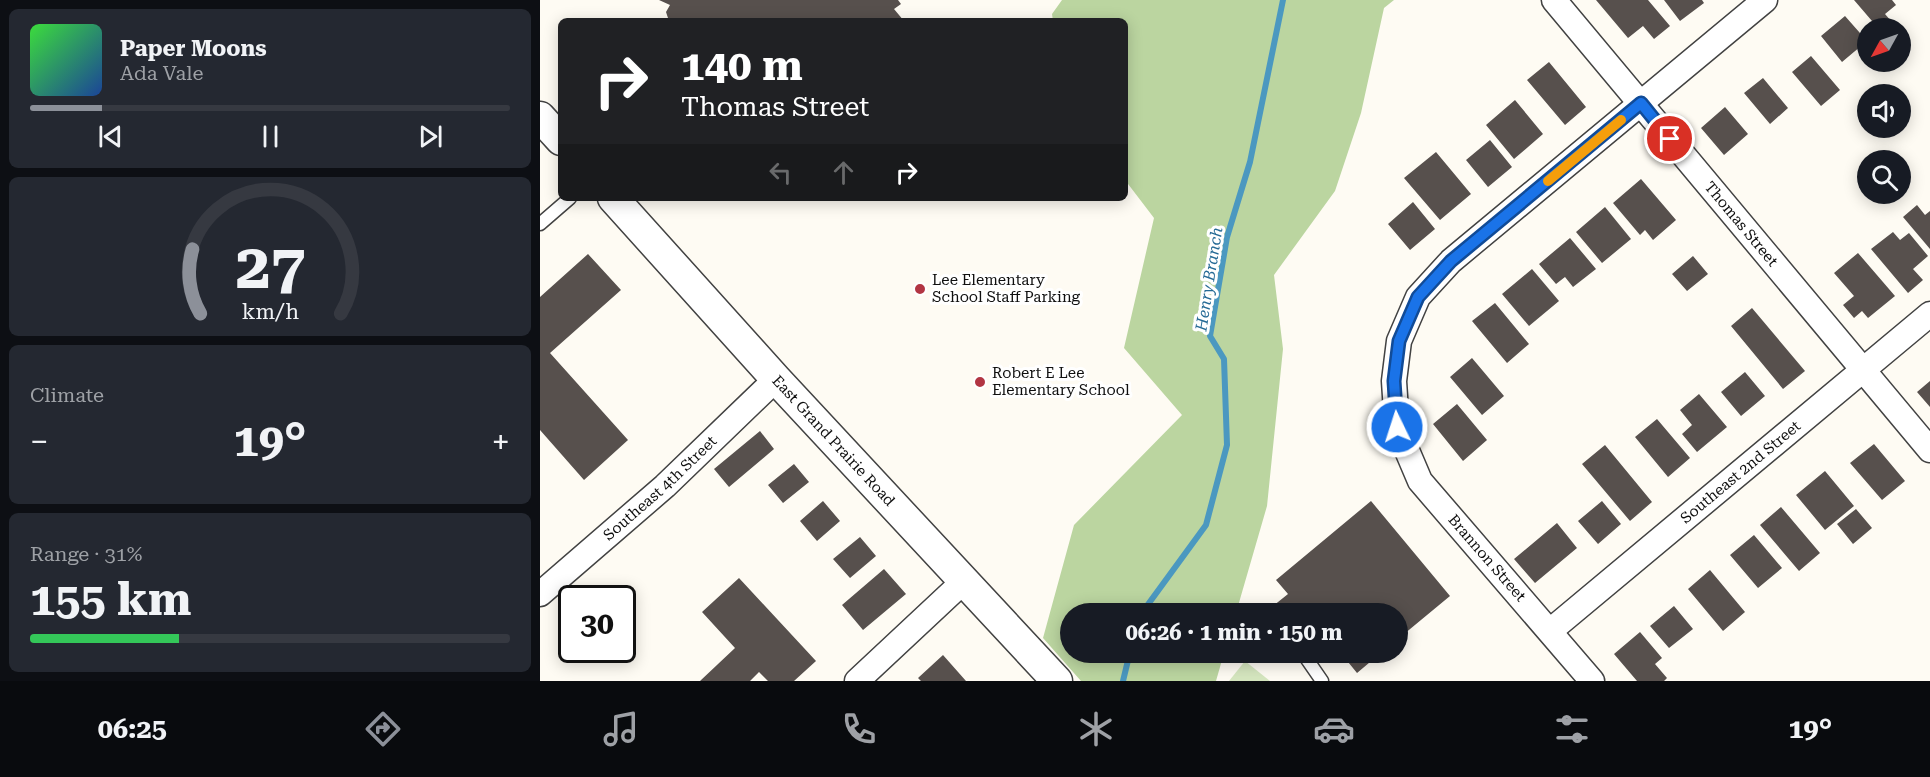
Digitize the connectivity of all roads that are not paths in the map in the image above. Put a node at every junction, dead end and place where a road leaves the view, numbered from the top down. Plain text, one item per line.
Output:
1 (1554, 0) edge
2 (1765, 0) edge
3 (1641, 103) junction
4 (540, 117) edge
5 (558, 137) edge
6 (567, 201) edge
7 (616, 201) edge
8 (540, 224) edge
9 (1930, 314) edge
10 (1863, 369) junction
11 (776, 379) junction
12 (1930, 450) edge
13 (964, 581) junction
14 (540, 594) edge
15 (1550, 631) junction
16 (1310, 663) edge
17 (866, 678) edge
18 (1057, 681) edge
19 (1322, 681) edge
20 (1592, 681) edge

1 - 3 street, Thomas Street
2 - 3 street, Brannon Street
3 - 10 street, Thomas Street
3 - 15 street, Brannon Street
4 - 5 street
6 - 8 lane
7 - 11 street, East Grand Prairie Road
9 - 10 street, Southeast 2nd Street
10 - 12 street, Thomas Street
10 - 15 street, Southeast 2nd Street
11 - 13 street, East Grand Prairie Road
11 - 14 street, Southeast 4th Street
13 - 17 street
13 - 18 street, East Grand Prairie Road
15 - 20 street, Brannon Street
16 - 19 lane

